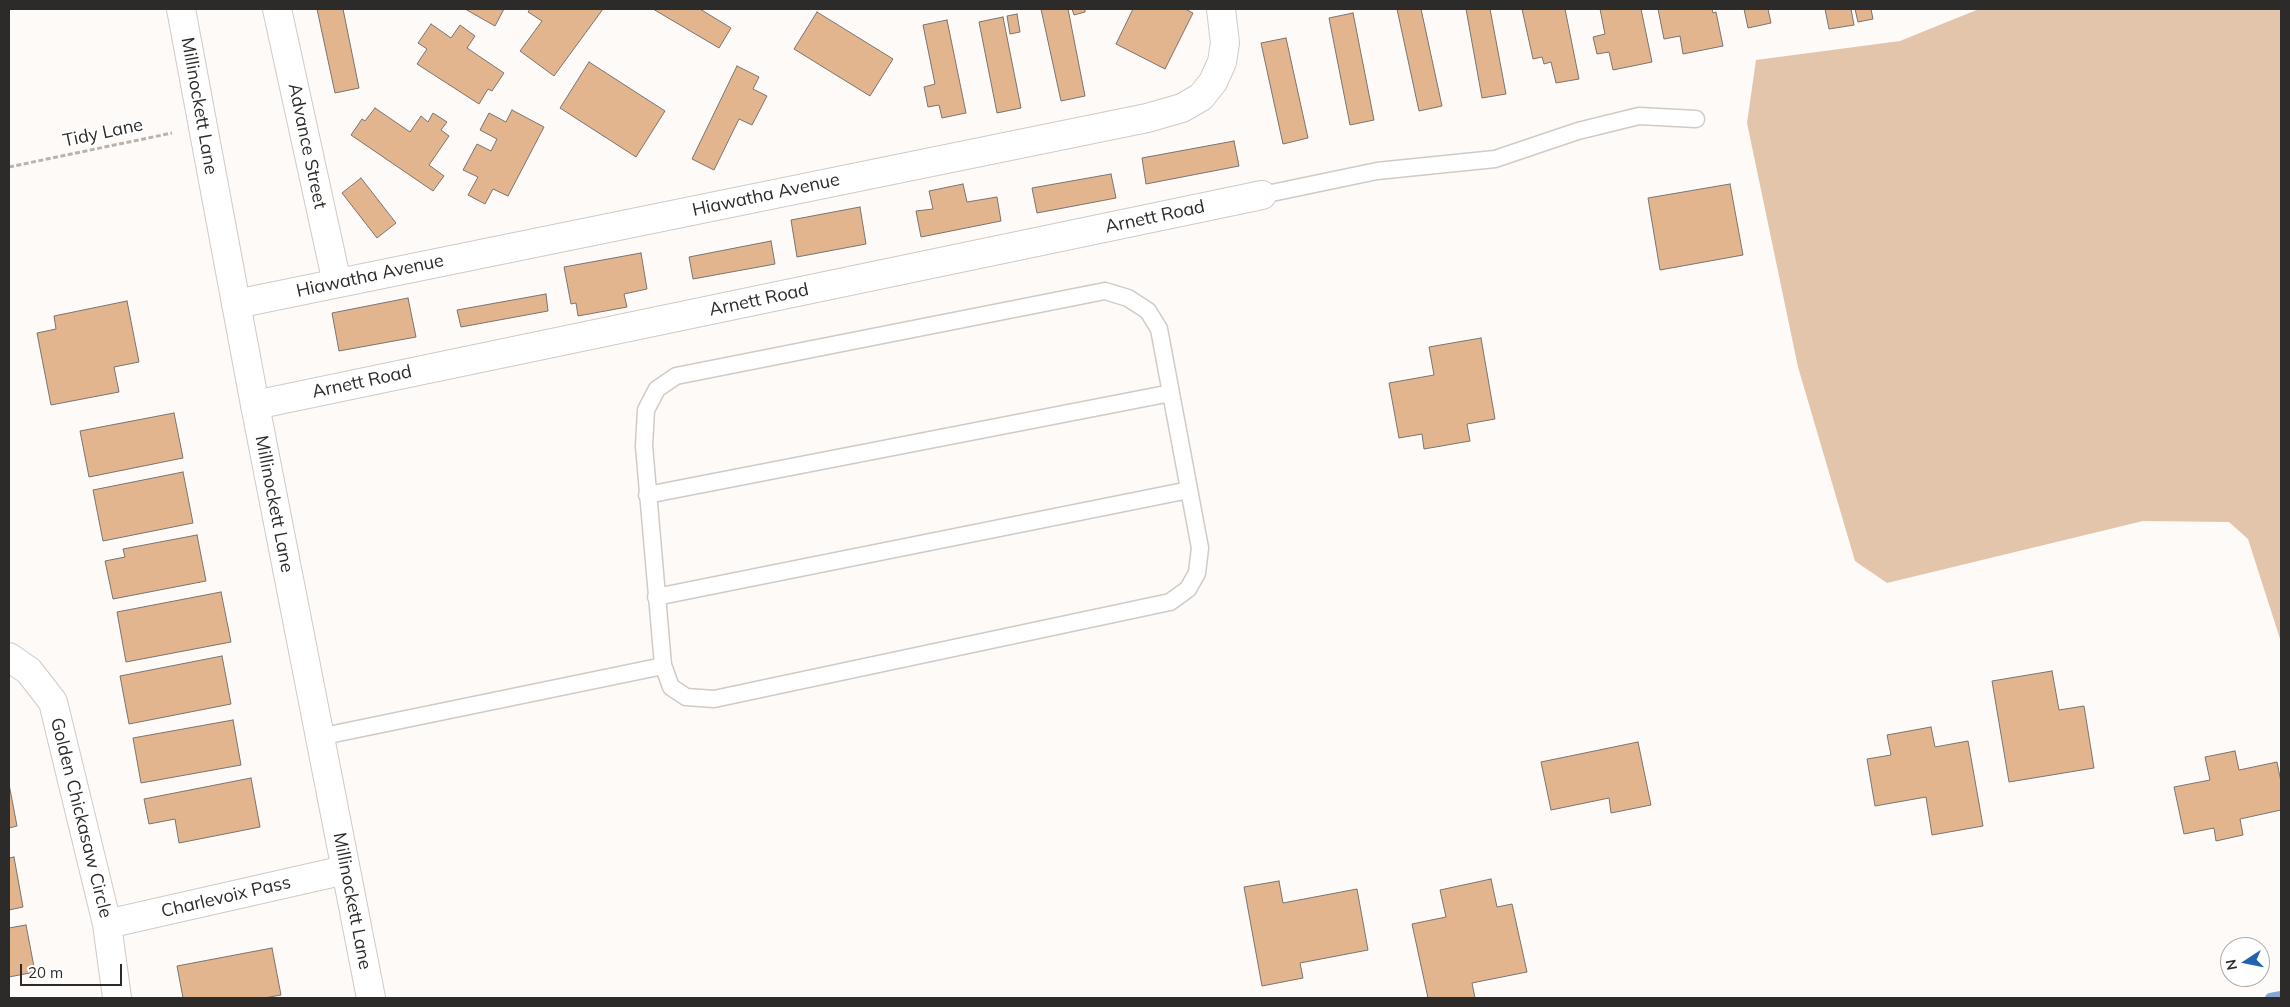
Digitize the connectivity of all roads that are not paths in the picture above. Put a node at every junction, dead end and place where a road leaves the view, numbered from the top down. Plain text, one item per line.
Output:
1 (181, 9) edge
2 (277, 9) edge
3 (1221, 9) edge
4 (1696, 119) dead end
5 (1262, 194) joint
6 (337, 283) junction
7 (236, 304) junction
8 (1171, 393) junction
9 (255, 405) junction
10 (1189, 490) junction
11 (647, 495) junction
12 (656, 597) junction
13 (9, 658) edge
14 (663, 666) junction
15 (320, 737) junction
16 (345, 870) junction
17 (108, 924) junction
18 (117, 998) edge
19 (371, 998) edge

1 - 7 street, Millinockett Lane
2 - 6 street, Advance Street
3 - 6 street, Hiawatha Avenue
4 - 5 lane
5 - 9 street, Arnett Road
6 - 7 street, Hiawatha Avenue
7 - 9 street, Millinockett Lane
8 - 10 lane
8 - 11 lane
8 - 11 lane
9 - 15 street, Millinockett Lane
10 - 12 lane
10 - 14 lane
11 - 12 lane
12 - 14 lane
13 - 17 street, Golden Chickasaw Circle
14 - 15 lane
15 - 16 street, Millinockett Lane
16 - 17 street, Charlevoix Pass
16 - 19 street, Millinockett Lane
17 - 18 street, Golden Chickasaw Circle

